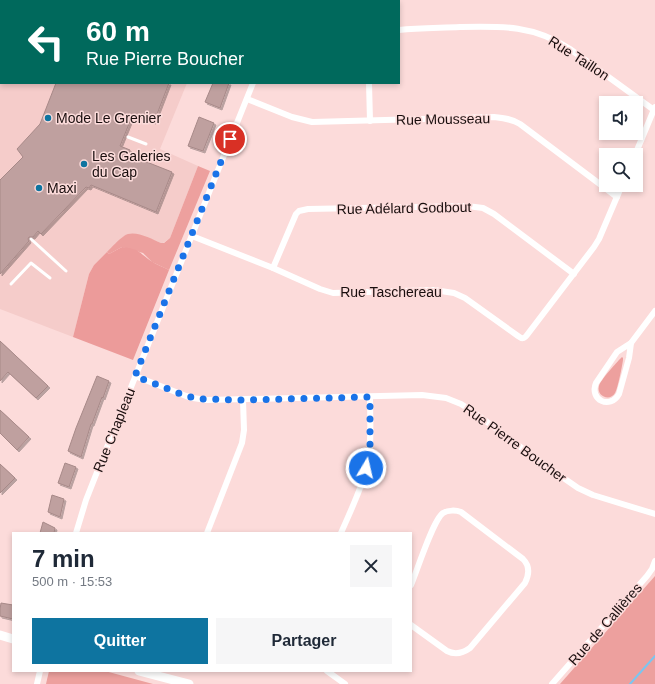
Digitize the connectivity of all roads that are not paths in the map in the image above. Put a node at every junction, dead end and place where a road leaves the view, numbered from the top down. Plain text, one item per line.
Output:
1 (400, 30) edge
2 (253, 84) edge
3 (369, 84) edge
4 (247, 99) junction
5 (654, 108) edge
6 (370, 121) junction
7 (128, 137) dead end
8 (146, 144) dead end
9 (637, 148) edge
10 (619, 192) edge
11 (617, 196) junction
12 (192, 236) junction
13 (31, 239) dead end
14 (273, 268) junction
15 (66, 271) dead end
16 (574, 274) junction
17 (50, 278) dead end
18 (11, 284) dead end
19 (655, 311) edge
20 (631, 342) junction
21 (135, 376) junction
22 (370, 397) junction
23 (243, 400) junction
24 (655, 514) edge
25 (76, 532) edge
26 (206, 532) edge
27 (341, 532) edge
28 (655, 561) edge
29 (413, 576) edge
30 (412, 626) edge
31 (0, 635) edge
32 (12, 639) edge
33 (40, 672) edge
34 (143, 672) edge
35 (328, 672) edge
36 (37, 684) edge
37 (189, 684) edge
38 (345, 684) edge
39 (552, 684) edge

1 - 5 street, Rue Taillon
2 - 4 street, Rue Chapleau
3 - 6 street
4 - 6 street, Rue Mousseau
4 - 12 street, Rue Chapleau
5 - 9 street
6 - 11 street, Rue Mousseau
7 - 8 lane
10 - 11 street, Rue Taschereau
11 - 16 street, Rue Taschereau
12 - 14 street, Rue Taschereau
12 - 21 street, Rue Chapleau
13 - 15 lane
14 - 16 street, Rue Taschereau
14 - 16 street, Rue Adélard Godbout
17 - 18 lane
19 - 20 street
20 - 20 street
21 - 23 street, Rue Pierre Boucher
21 - 25 street, Rue Chapleau
22 - 23 street, Rue Pierre Boucher
22 - 24 street, Rue Pierre Boucher
22 - 27 street
23 - 26 street
28 - 39 street, Rue de Callières
29 - 30 street
31 - 32 street
33 - 36 street
34 - 37 street
35 - 38 street

